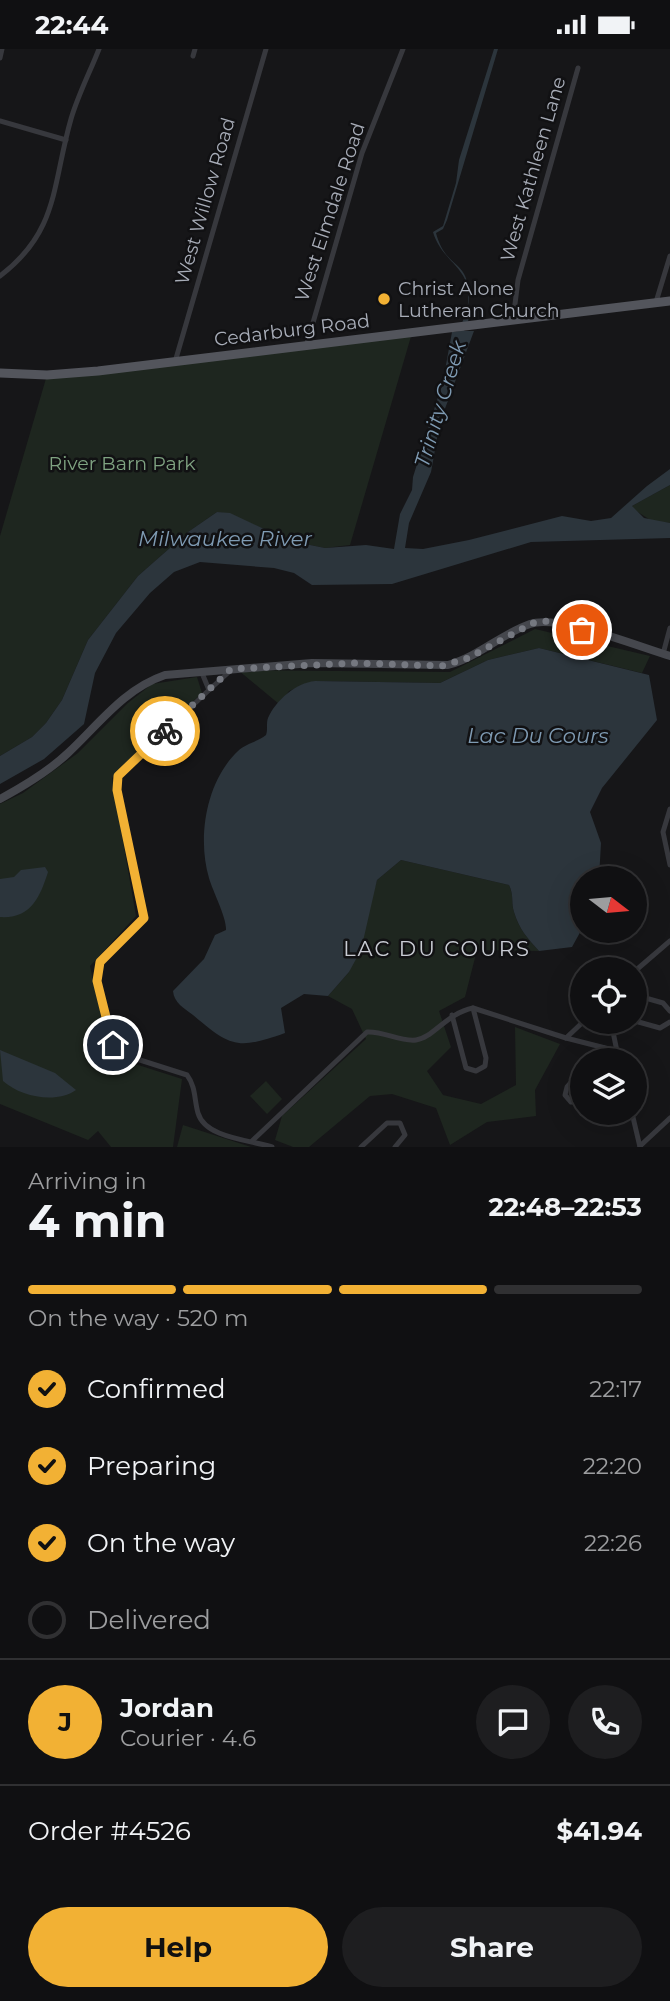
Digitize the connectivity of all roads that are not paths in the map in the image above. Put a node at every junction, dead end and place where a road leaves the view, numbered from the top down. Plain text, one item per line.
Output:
1 (2, 49) edge
2 (99, 49) edge
3 (266, 49) edge
4 (404, 49) edge
5 (0, 58) edge
6 (578, 68) dead end
7 (0, 121) edge
8 (66, 140) junction
9 (670, 256) edge
10 (0, 277) edge
11 (670, 300) edge
12 (656, 302) junction
13 (513, 320) junction
14 (306, 347) junction
15 (175, 362) junction
16 (0, 373) edge
17 (670, 628) edge
18 (666, 655) edge
19 (231, 669) junction
20 (202, 673) junction
21 (209, 690) junction
22 (0, 799) edge
23 (670, 809) edge
24 (663, 832) junction
25 (670, 834) edge
26 (670, 865) edge
27 (670, 941) edge
28 (647, 961) edge
29 (647, 998) edge
30 (473, 1008) junction
31 (670, 1011) edge
32 (453, 1015) junction
33 (670, 1023) edge
34 (647, 1024) edge
35 (570, 1034) edge
36 (566, 1038) junction
37 (604, 1048) edge
38 (570, 1084) edge
39 (570, 1101) edge
40 (670, 1118) edge
41 (635, 1125) edge
42 (252, 1141) junction
43 (640, 1146) edge
44 (272, 1147) edge
45 (361, 1147) edge
46 (395, 1147) edge

1 - 5 street
2 - 8 street
3 - 15 street, West Willow Road
4 - 14 street, West Elmdale Road
6 - 13 street, West Kathleen Lane
7 - 8 street
8 - 10 street
9 - 12 street
11 - 12 main road, Cedarburg Road
12 - 13 main road, Cedarburg Road
13 - 14 main road, Cedarburg Road
14 - 15 main road, Cedarburg Road
15 - 16 main road, Cedarburg Road
17 - 18 street
18 - 19 street
19 - 20 street
19 - 21 street
20 - 21 street
20 - 22 street
21 - 42 street
23 - 24 street
24 - 25 street
24 - 26 street
27 - 28 street
29 - 31 street
30 - 32 street
30 - 32 street
30 - 36 street
32 - 42 street
33 - 34 street
35 - 36 street
36 - 37 street
38 - 39 street
40 - 43 street
41 - 43 street
42 - 44 street
45 - 46 street

